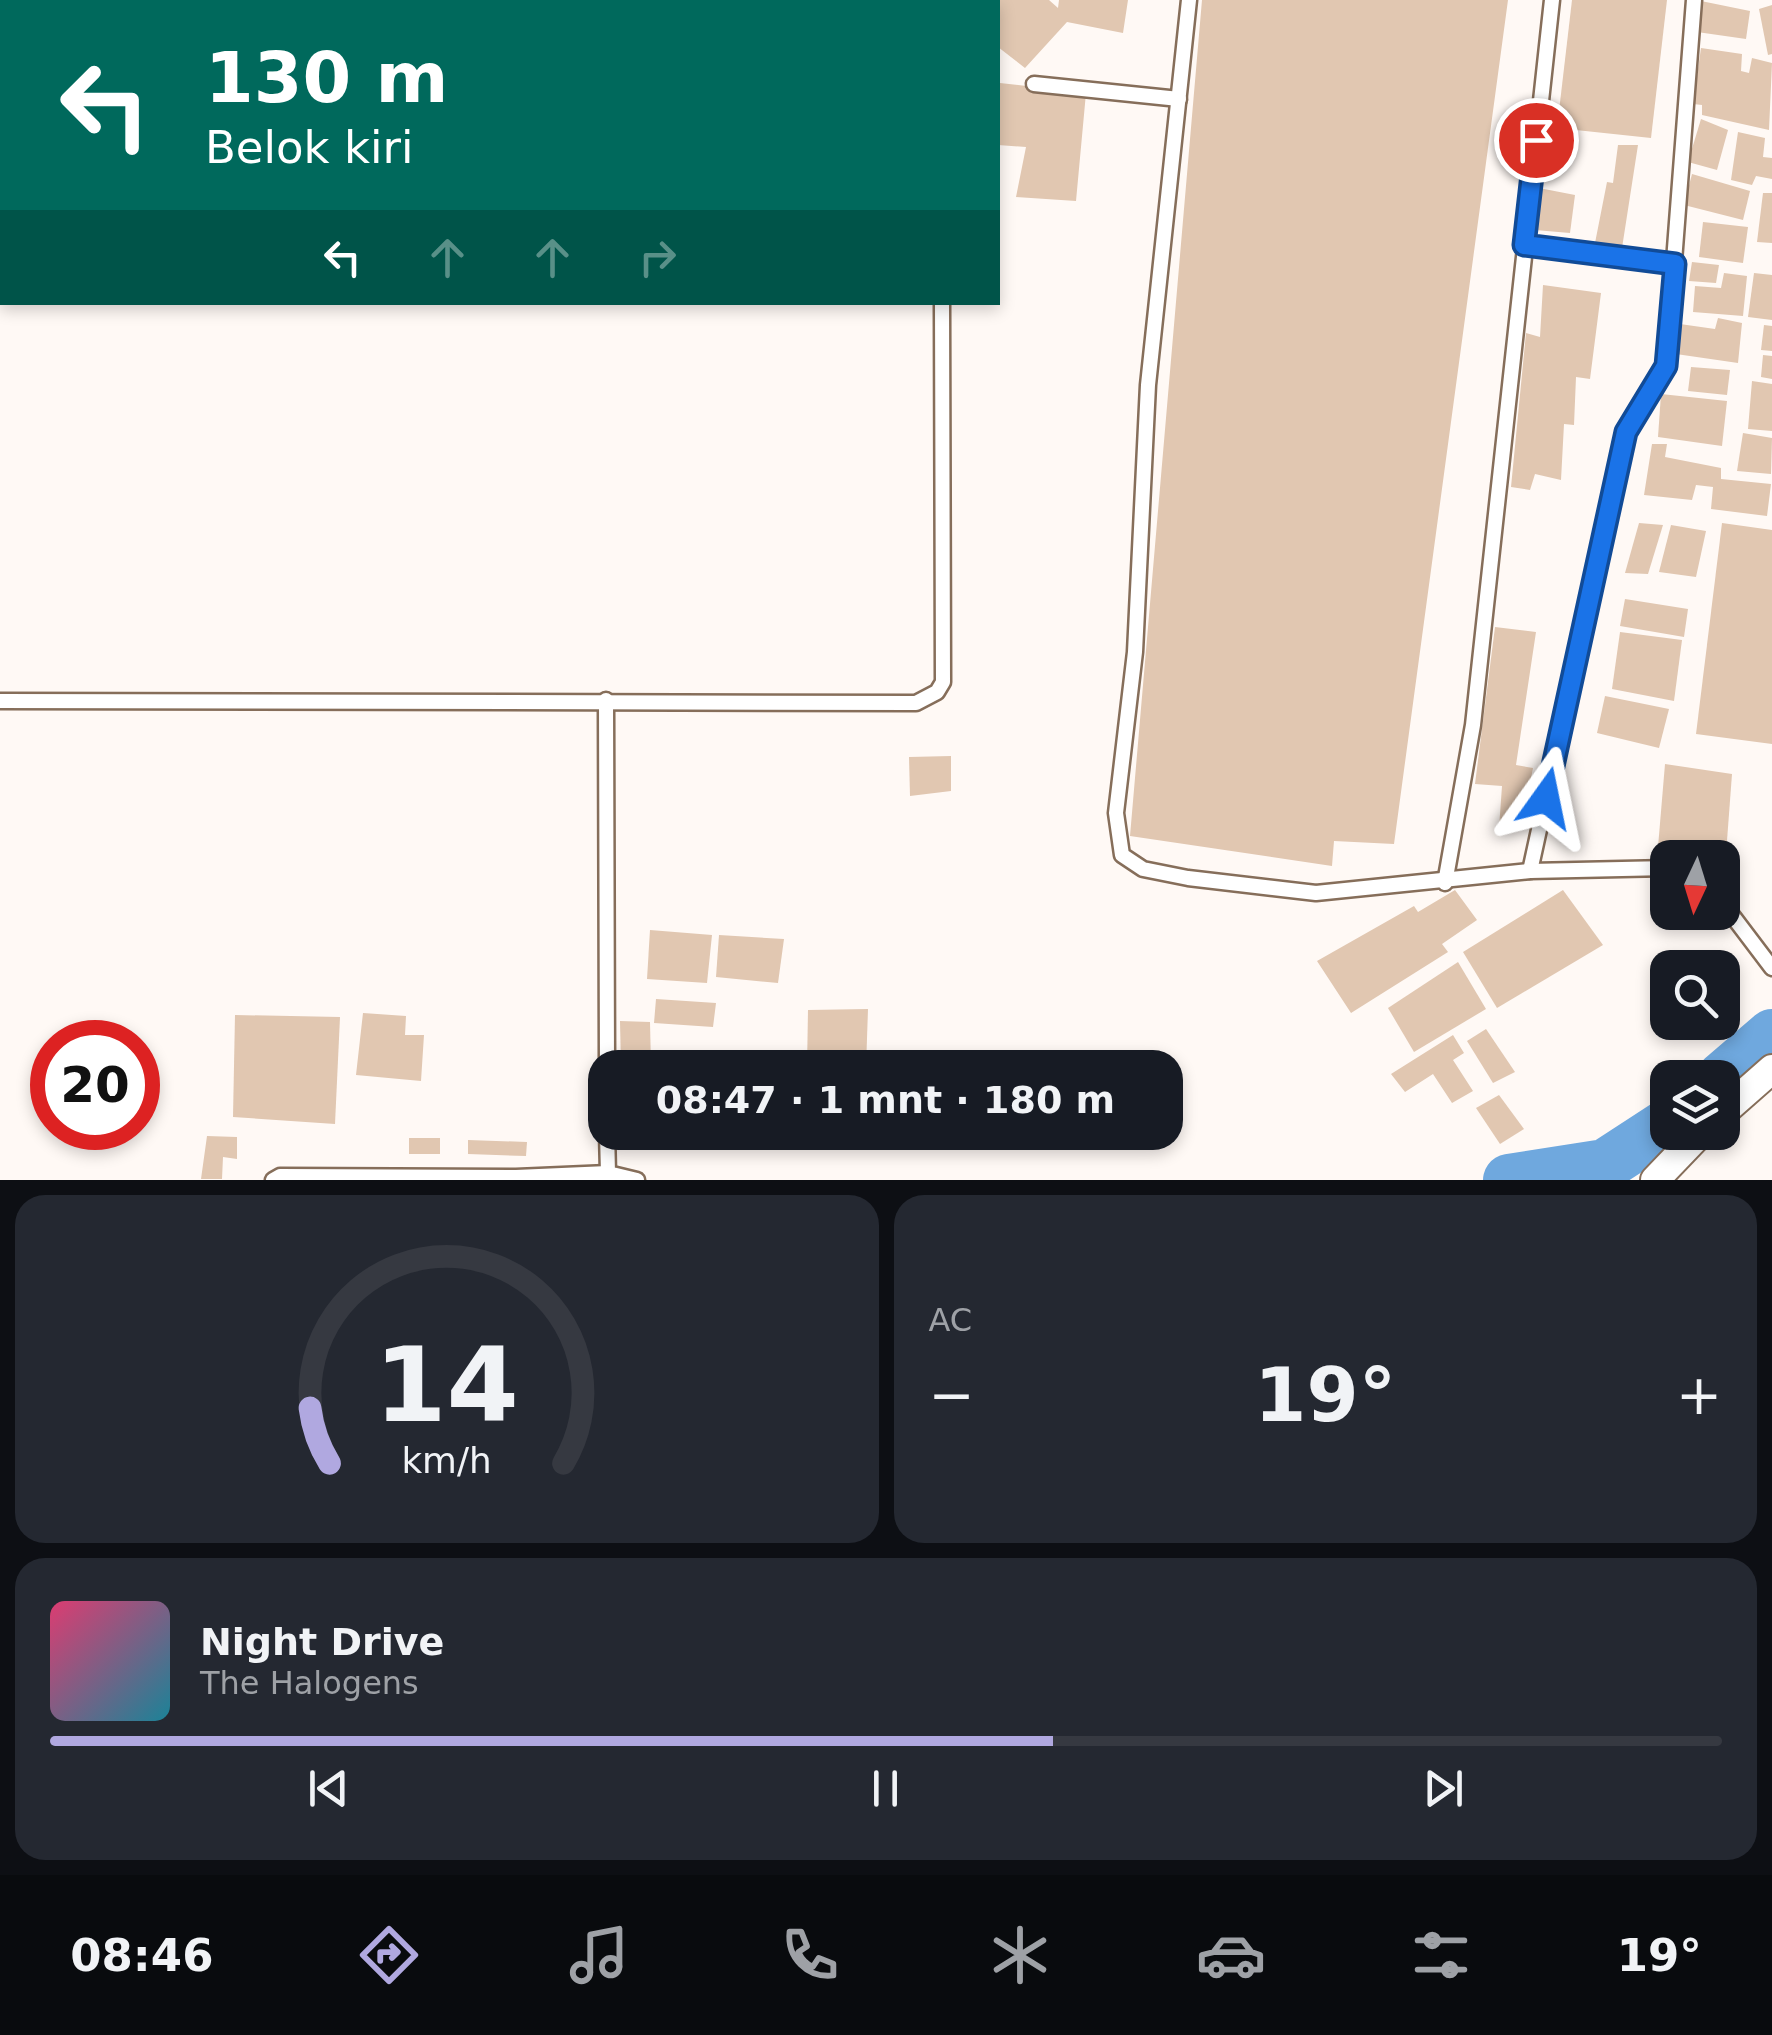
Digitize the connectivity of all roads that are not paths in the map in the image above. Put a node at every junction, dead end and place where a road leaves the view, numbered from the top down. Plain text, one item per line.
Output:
1 (1190, 0) edge
2 (1552, 0) edge
3 (1694, 0) edge
4 (1034, 84) dead end
5 (1179, 99) junction
6 (1524, 245) junction
7 (1675, 264) junction
8 (942, 305) edge
9 (606, 700) junction
10 (0, 701) edge
11 (1650, 868) edge
12 (1530, 871) junction
13 (1444, 883) junction
14 (1740, 926) edge
15 (1772, 968) edge
16 (607, 1050) edge
17 (1772, 1069) edge
18 (1740, 1098) edge
19 (608, 1150) edge
20 (1684, 1150) edge
21 (608, 1173) junction
22 (516, 1179) edge
23 (274, 1180) edge
24 (638, 1180) edge
25 (1655, 1180) edge

1 - 5 lane
2 - 6 lane
3 - 7 lane
4 - 5 lane
5 - 13 lane
6 - 7 lane
6 - 13 lane
7 - 12 lane
8 - 9 lane
9 - 10 lane
9 - 16 lane
11 - 12 lane
12 - 13 lane
14 - 15 lane
17 - 18 street
19 - 21 lane
20 - 25 street
21 - 22 lane
21 - 24 lane
22 - 23 lane

